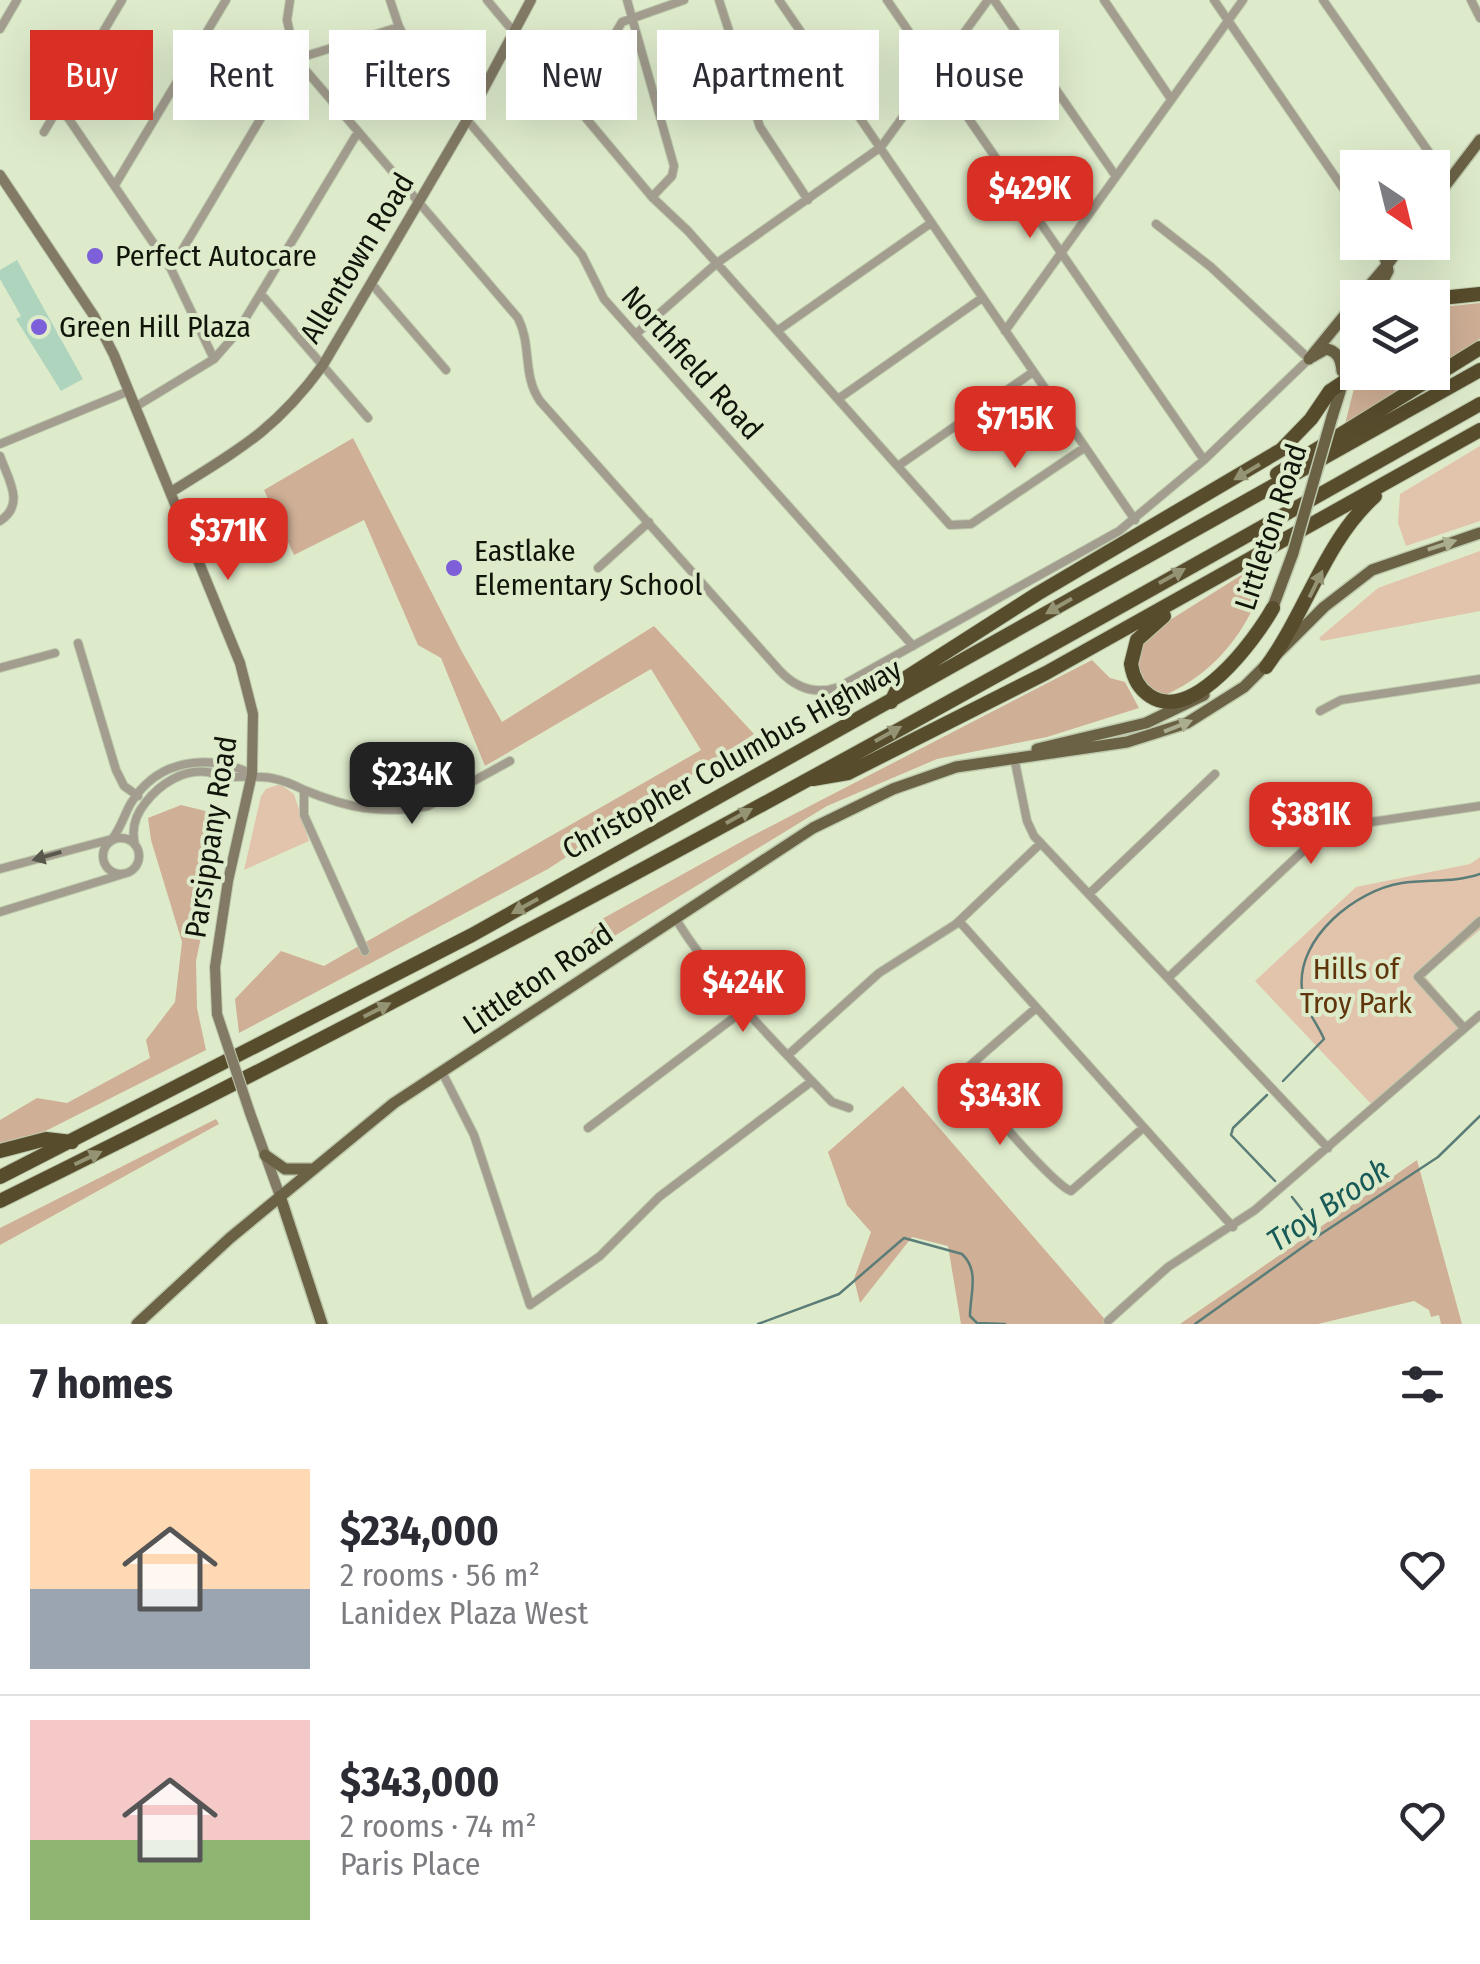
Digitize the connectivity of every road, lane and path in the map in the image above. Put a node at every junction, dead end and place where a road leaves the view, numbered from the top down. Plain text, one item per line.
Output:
1 (17, 0) edge
2 (122, 0) edge
3 (226, 0) edge
4 (290, 0) edge
5 (390, 0) edge
6 (487, 0) edge
7 (531, 0) edge
8 (627, 0) edge
9 (684, 0) edge
10 (719, 0) edge
11 (780, 0) edge
12 (888, 0) edge
13 (991, 0) edge
14 (1104, 0) edge
15 (1214, 0) edge
16 (1243, 0) edge
17 (1323, 0) edge
18 (1471, 0) edge
19 (632, 15) junction
20 (1480, 18) edge
21 (1228, 20) junction
22 (399, 27) junction
23 (0, 28) edge
24 (104, 30) edge
25 (289, 30) edge
26 (401, 30) edge
27 (510, 30) edge
28 (515, 30) edge
29 (617, 30) edge
30 (908, 30) edge
31 (969, 30) edge
32 (506, 47) edge
33 (309, 56) edge
34 (309, 75) edge
35 (486, 84) edge
36 (1171, 99) junction
37 (51, 120) edge
38 (70, 120) edge
39 (260, 120) edge
40 (467, 120) joint
41 (586, 120) edge
42 (901, 120) edge
43 (969, 120) edge
44 (44, 132) dead end
45 (358, 132) junction
46 (1480, 140) edge
47 (880, 148) junction
48 (1426, 150) edge
49 (1466, 157) junction
50 (1450, 164) edge
51 (0, 175) edge
52 (1115, 175) junction
53 (1450, 179) edge
54 (1340, 184) edge
55 (115, 185) junction
56 (652, 198) junction
57 (808, 200) junction
58 (420, 202) junction
59 (931, 223) junction
60 (1156, 224) dead end
61 (1060, 252) junction
62 (1386, 260) edge
63 (1391, 260) edge
64 (716, 263) junction
65 (1387, 265) junction
66 (171, 269) junction
67 (1374, 280) edge
68 (1383, 280) edge
69 (371, 283) junction
70 (261, 294) junction
71 (1480, 294) edge
72 (1450, 297) edge
73 (982, 298) junction
74 (1340, 320) edge
75 (1005, 330) junction
76 (777, 331) junction
77 (636, 334) junction
78 (1480, 348) edge
79 (214, 359) junction
80 (1308, 359) junction
81 (1340, 360) edge
82 (323, 365) junction
83 (446, 370) dead end
84 (1480, 370) edge
85 (1033, 372) junction
86 (1340, 382) edge
87 (1340, 387) edge
88 (128, 390) junction
89 (838, 398) junction
90 (1480, 404) edge
91 (135, 407) junction
92 (368, 418) dead end
93 (1476, 433) edge
94 (0, 444) edge
95 (1084, 448) junction
96 (0, 456) edge
97 (1204, 460) junction
98 (898, 466) junction
99 (1394, 479) junction
100 (171, 492) junction
101 (1135, 520) junction
102 (0, 521) edge
103 (649, 522) junction
104 (1203, 525) junction
105 (1480, 533) edge
106 (1275, 546) junction
107 (598, 568) dead end
108 (1272, 608) junction
109 (78, 643) dead end
110 (913, 646) junction
111 (55, 653) dead end
112 (1266, 667) junction
113 (0, 668) edge
114 (1480, 679) edge
115 (891, 702) junction
116 (1320, 711) dead end
117 (1014, 757) junction
118 (510, 760) dead end
119 (252, 774) junction
120 (1215, 774) dead end
121 (802, 781) junction
122 (304, 790) junction
123 (137, 795) junction
124 (147, 800) junction
125 (1480, 806) edge
126 (112, 839) junction
127 (1041, 843) junction
128 (135, 845) junction
129 (0, 869) edge
130 (123, 874) junction
131 (1089, 894) junction
132 (0, 912) edge
133 (675, 918) junction
134 (959, 921) junction
135 (1480, 921) edge
136 (364, 951) dead end
137 (1168, 978) junction
138 (1036, 1008) junction
139 (744, 1010) junction
140 (1480, 1014) edge
141 (1464, 1028) junction
142 (788, 1055) junction
143 (442, 1072) junction
144 (812, 1081) junction
145 (849, 1108) dead end
146 (588, 1128) dead end
147 (1143, 1128) junction
148 (72, 1142) junction
149 (1328, 1148) junction
150 (0, 1151) edge
151 (265, 1155) junction
152 (313, 1168) junction
153 (0, 1177) edge
154 (280, 1196) junction
155 (0, 1200) edge
156 (1233, 1227) junction
157 (1108, 1321) dead end
158 (137, 1324) edge
159 (322, 1324) edge

1 - 23 street
2 - 24 street
3 - 55 street
4 - 25 street
5 - 22 street, Northfield Road
6 - 27 street
7 - 28 main road, Allentown Road
8 - 19 street
9 - 19 street
10 - 57 street
11 - 47 street
12 - 30 street
13 - 31 street
13 - 52 street
14 - 36 street
15 - 21 street
16 - 21 street
17 - 48 street
18 - 20 street
19 - 29 street
19 - 56 street
21 - 36 street
21 - 54 street
22 - 26 street, Northfield Road
22 - 33 street
32 - 35 main road, Allentown Road
34 - 45 street
36 - 52 street
37 - 44 street
38 - 55 street
39 - 66 street
40 - 58 main road, Allentown Road
40 - 77 street, Northfield Road
41 - 56 street
42 - 47 street
43 - 61 street
45 - 58 street
45 - 70 street
46 - 49 main road
47 - 57 street
47 - 59 street
49 - 50 main road
49 - 53 main road
51 - 88 main road, Parsippany Road
52 - 61 street
55 - 66 street
56 - 64 street
57 - 64 street
58 - 69 main road, Allentown Road
58 - 103 street
59 - 73 street
59 - 76 street
60 - 80 street
61 - 75 street
61 - 97 street
62 - 65 main road
63 - 65 main road
64 - 76 street
64 - 77 street
65 - 67 main road
65 - 68 main road
66 - 79 street
69 - 82 main road, Allentown Road
69 - 83 street
70 - 79 street
70 - 82 street
71 - 72 highway
73 - 75 street
73 - 89 street
74 - 80 main road
75 - 85 street
76 - 89 street
77 - 110 street, Northfield Road
78 - 104 highway
79 - 91 street
80 - 81 main road
80 - 97 street
82 - 92 street
82 - 100 main road, Allentown Road
84 - 104 highway, Christopher Columbus Highway
85 - 95 street
85 - 98 street
86 -> 115 highway
87 - 108 main road, Littleton Road, bridge
88 - 91 main road, Parsippany Road
88 - 94 street
89 - 98 street
121 -> 90 highway, Christopher Columbus Highway
91 - 100 main road, Parsippany Road
93 - 99 highway
95 - 98 street
95 - 101 street
96 - 102 street
97 - 101 street
99 - 106 highway
112 -> 99 highway
100 - 119 main road, Parsippany Road
101 - 110 street
103 - 107 street
103 - 110 street
104 -> 115 highway, Christopher Columbus Highway
112 -> 105 main road, Littleton Road
106 - 108 highway
106 - 121 highway
108 - 117 main road, Littleton Road
109 - 123 street
111 - 113 street
117 -> 112 main road, Littleton Road
114 - 116 street
115 -> 148 highway, Christopher Columbus Highway
117 - 127 street
117 - 133 main road, Littleton Road
118 - 122 street
119 - 122 street
119 - 123 street
119 - 124 street
119 - 151 main road, Parsippany Road, bridge
120 - 131 street
155 -> 121 highway, Christopher Columbus Highway
122 - 136 street
123 - 124 street
123 - 126 street
124 - 128 street
125 - 137 street
126 - 128 street
126 -> 129 street
126 - 130 street
127 - 131 street
127 - 134 street
128 - 130 street
130 - 132 street
131 - 137 street
133 - 139 street
133 - 143 main road, Littleton Road
134 - 138 street
134 - 142 street
135 - 141 street
137 - 149 street
138 - 147 street
138 - 147 street
139 - 142 street
139 - 146 street
140 - 141 street
141 - 149 street
142 - 144 street
143 - 144 street
143 - 152 main road, Littleton Road
144 - 145 street
147 - 156 street
148 - 150 highway
148 - 153 highway, Christopher Columbus Highway
149 - 156 street
151 - 152 main road
151 - 154 main road, Parsippany Road
152 - 154 main road, Littleton Road
154 - 158 main road, Littleton Road
154 - 159 main road
156 - 157 street

